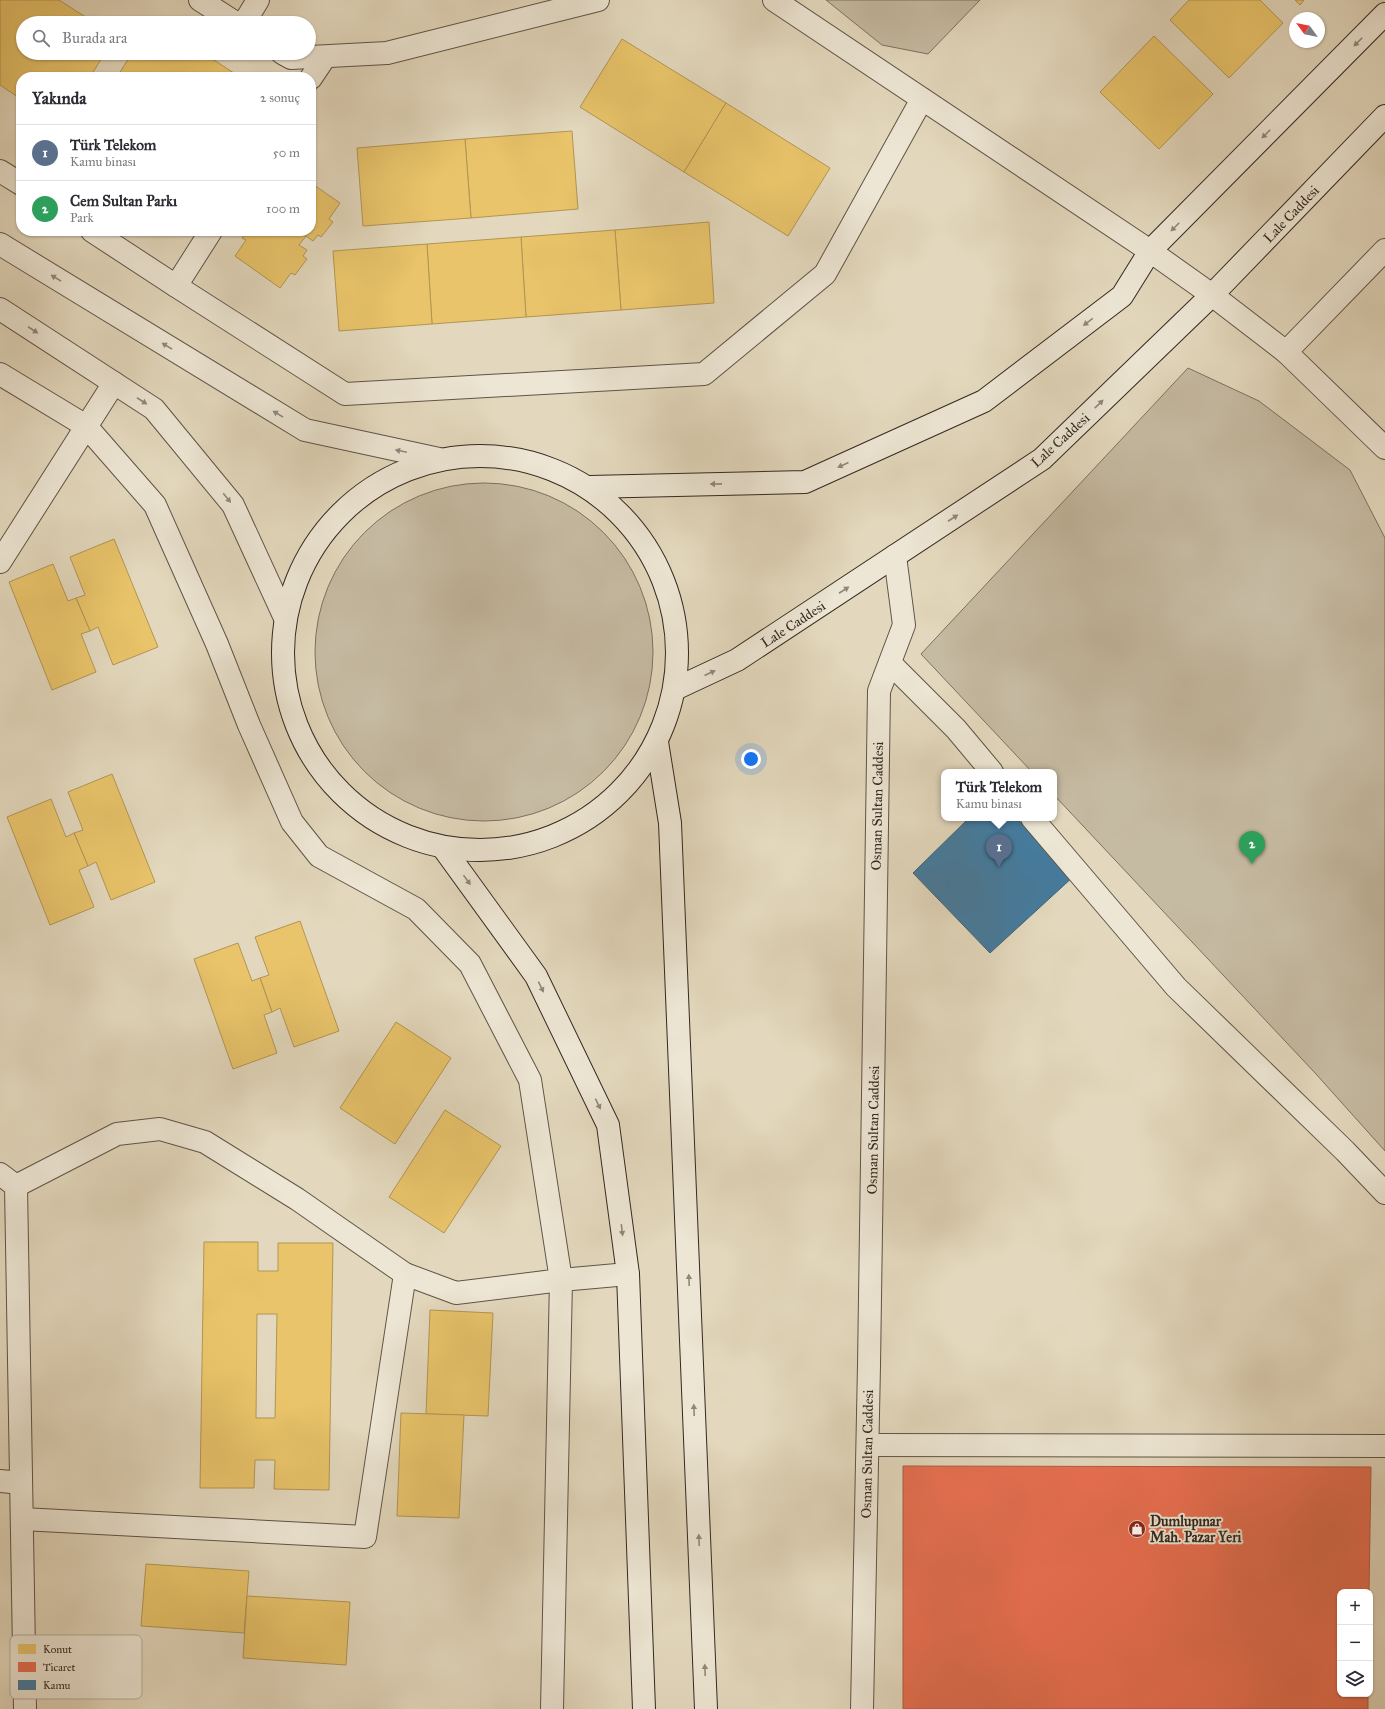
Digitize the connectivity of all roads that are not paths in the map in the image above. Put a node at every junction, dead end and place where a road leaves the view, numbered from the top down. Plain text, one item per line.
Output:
1 (200, 0) edge
2 (258, 0) edge
3 (598, 0) edge
4 (774, 0) edge
5 (1385, 14) edge
6 (225, 16) edge
7 (248, 16) edge
8 (316, 57) edge
9 (325, 57) junction
10 (315, 72) edge
11 (922, 98) junction
12 (1385, 116) edge
13 (0, 171) edge
14 (16, 181) edge
15 (100, 236) edge
16 (208, 236) edge
17 (0, 244) edge
18 (1385, 250) edge
19 (1150, 251) junction
20 (176, 286) junction
21 (1212, 295) junction
22 (0, 309) edge
23 (1286, 352) junction
24 (0, 374) edge
25 (114, 383) junction
26 (86, 426) junction
27 (1385, 448) edge
28 (439, 460) junction
29 (589, 487) junction
30 (895, 556) junction
31 (0, 562) edge
32 (285, 618) junction
33 (890, 663) junction
34 (675, 689) junction
35 (657, 742) junction
36 (989, 769) edge
37 (1035, 821) edge
38 (444, 849) junction
39 (8, 1180) edge
40 (1385, 1193) edge
41 (405, 1274) junction
42 (628, 1274) junction
43 (561, 1280) junction
44 (868, 1444) junction
45 (1385, 1446) edge
46 (11, 1482) edge
47 (22, 1519) junction
48 (24, 1635) edge
49 (25, 1699) edge
50 (25, 1709) edge
51 (552, 1709) edge
52 (644, 1709) edge
53 (706, 1709) edge
54 (862, 1709) edge

1 - 6 street
2 - 7 street
3 - 9 street
4 - 11 street
5 -> 19 street
8 - 9 street
9 - 10 street
11 - 19 street
11 - 20 street
12 - 21 street, Lale Caddesi
13 - 14 street
15 - 20 street
16 - 20 street
28 -> 17 street
18 - 23 street
19 - 21 street
19 -> 29 street
21 - 23 street
30 -> 21 street, Lale Caddesi
22 -> 25 street
23 - 27 street
24 - 26 street
25 - 26 street
25 -> 32 street
26 - 31 street
26 - 43 street
28 - 29 street
28 - 32 street
29 - 34 street
30 - 33 street, Osman Sultan Caddesi
34 -> 30 street, Lale Caddesi
32 - 38 street
33 - 36 street
33 - 44 street, Osman Sultan Caddesi
34 - 35 street
35 - 38 street
53 -> 35 street
37 - 40 street
38 -> 42 street
39 - 41 street
39 - 46 street
41 - 43 street
41 - 47 street
42 - 43 street
42 - 52 street
43 - 51 street
44 - 45 street
44 - 54 street, Osman Sultan Caddesi
46 - 47 street
47 - 48 street
49 - 50 street

